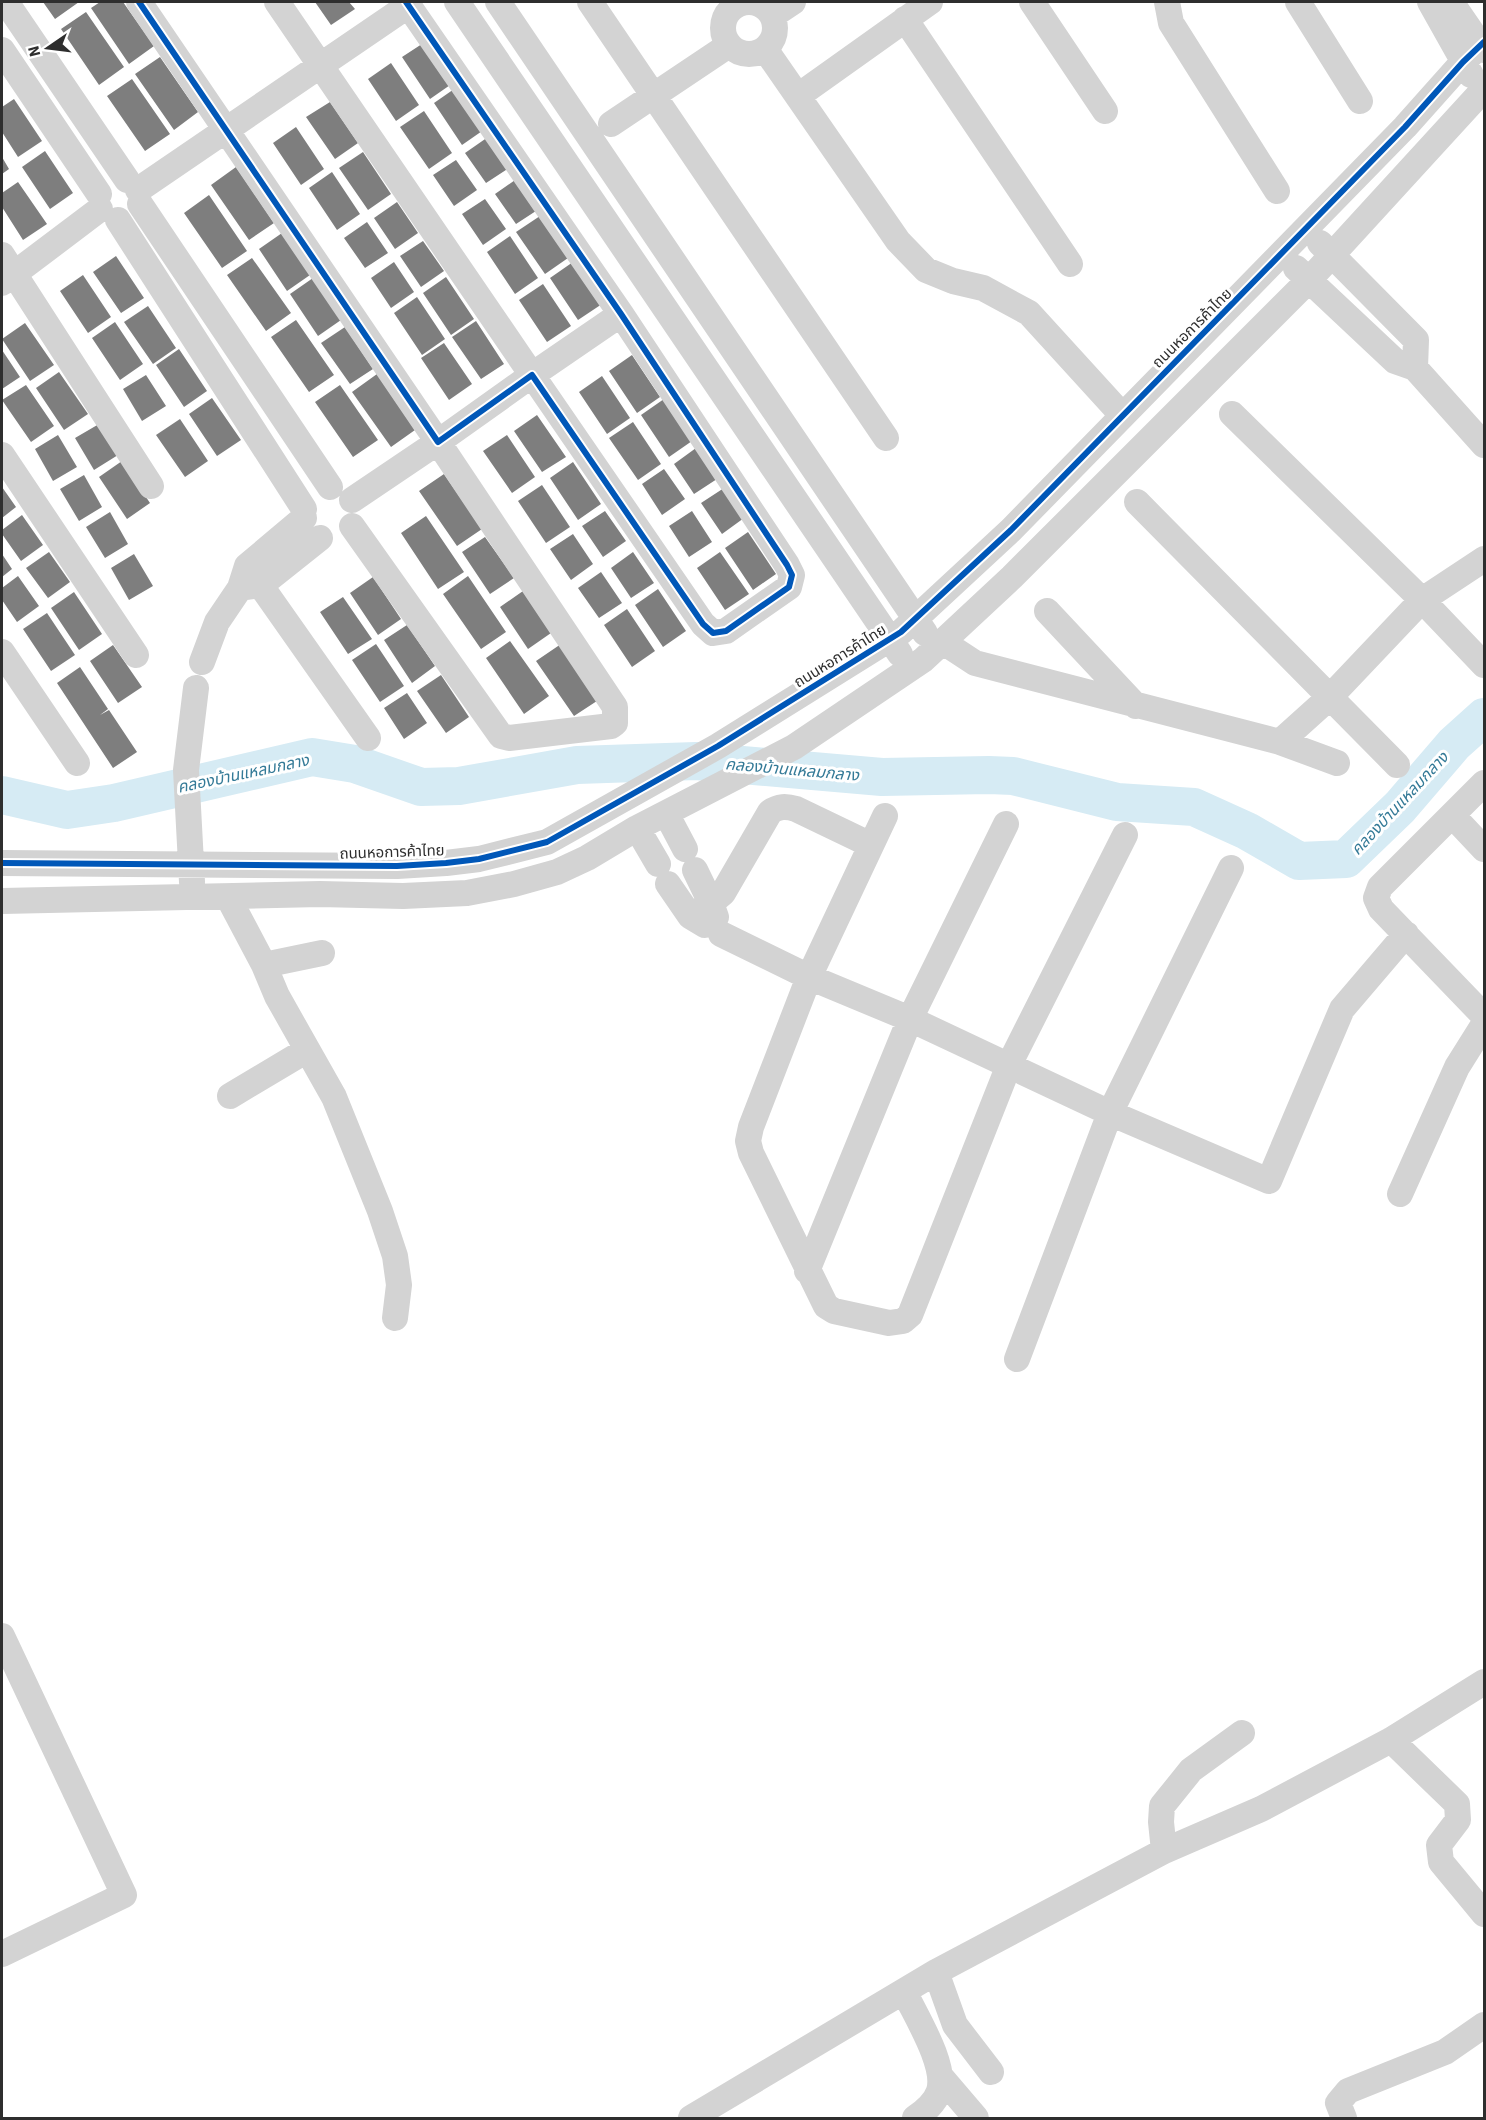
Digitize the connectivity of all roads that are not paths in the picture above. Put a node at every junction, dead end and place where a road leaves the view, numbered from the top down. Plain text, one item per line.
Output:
1 (6, 2) edge
2 (139, 2) edge
3 (277, 2) edge
4 (457, 2) edge
5 (498, 2) edge
6 (590, 2) edge
7 (793, 2) edge
8 (930, 2) edge
9 (1032, 2) edge
10 (1167, 2) edge
11 (1298, 2) edge
12 (1430, 2) edge
13 (1451, 2) edge
14 (408, 3) edge
15 (733, 4) edge
16 (771, 16) junction
17 (905, 19) junction
18 (729, 45) junction
19 (765, 49) junction
20 (1478, 49) edge
21 (2, 50) edge
22 (321, 66) junction
23 (1483, 91) edge
24 (653, 95) junction
25 (798, 96) junction
26 (1360, 101) dead end
27 (1106, 111) dead end
28 (611, 124) dead end
29 (226, 130) junction
30 (135, 191) junction
31 (1277, 191) dead end
32 (106, 208) junction
33 (1306, 230) junction
34 (1331, 254) junction
35 (1281, 255) junction
36 (1070, 264) dead end
37 (6, 271) edge
38 (1309, 280) junction
39 (621, 314) junction
40 (1415, 368) junction
41 (532, 375) junction
42 (1232, 414) dead end
43 (1122, 415) junction
44 (886, 438) dead end
45 (438, 442) junction
46 (1485, 445) edge
47 (2, 455) edge
48 (151, 486) dead end
49 (330, 487) junction
50 (352, 500) junction
51 (1137, 502) dead end
52 (304, 513) junction
53 (352, 526) junction
54 (320, 538) junction
55 (863, 543) junction
56 (1485, 559) edge
57 (839, 564) junction
58 (249, 580) junction
59 (1422, 600) junction
60 (1047, 611) dead end
61 (914, 619) junction
62 (890, 640) junction
63 (940, 645) junction
64 (2, 652) edge
65 (136, 655) dead end
66 (202, 662) dead end
67 (1485, 665) edge
68 (911, 668) junction
69 (196, 688) dead end
70 (1330, 697) junction
71 (1136, 706) junction
72 (368, 738) dead end
73 (1280, 742) junction
74 (711, 750) junction
75 (77, 762) dead end
76 (1337, 763) dead end
77 (1397, 765) dead end
78 (1485, 783) edge
79 (710, 792) junction
80 (666, 813) junction
81 (1452, 815) junction
82 (885, 816) dead end
83 (1006, 824) dead end
84 (637, 828) junction
85 (1125, 835) dead end
86 (871, 845) junction
87 (1485, 849) edge
88 (2, 863) edge
89 (190, 864) junction
90 (1231, 868) dead end
91 (192, 897) junction
92 (228, 897) junction
93 (2, 901) edge
94 (701, 909) junction
95 (1406, 934) junction
96 (322, 953) dead end
97 (264, 965) junction
98 (809, 977) junction
99 (1485, 1016) edge
100 (910, 1019) junction
101 (1485, 1024) edge
102 (307, 1050) junction
103 (1010, 1065) junction
104 (230, 1096) dead end
105 (1110, 1113) junction
106 (1400, 1194) dead end
107 (807, 1271) junction
108 (395, 1318) dead end
109 (1017, 1359) dead end
110 (2, 1636) edge
111 (1485, 1682) edge
112 (1242, 1733) dead end
113 (1391, 1740) junction
114 (1164, 1851) junction
115 (1485, 1914) edge
116 (2, 1954) edge
117 (936, 1972) junction
118 (904, 1991) junction
119 (1485, 2025) edge
120 (991, 2072) dead end
121 (941, 2077) junction
122 (691, 2118) edge
123 (915, 2118) edge
124 (976, 2118) edge
125 (1344, 2118) edge

1 - 30 street
2 - 29 street
3 - 22 street
4 - 57 street
5 - 55 street
6 - 24 street
7 - 16 street
8 - 17 street
9 - 27 street
10 - 31 street
11 - 26 street
12 - 20 street
13 - 20 street
14 - 22 street
14 - 39 street
15 - 16 street
15 - 18 street
16 - 19 street
17 - 25 street
17 - 36 street
18 - 19 street
18 - 24 street
19 - 25 street
20 - 23 street
20 - 33 street, ถนนหอการค้าไทย
21 - 32 street
22 - 29 street
22 - 41 street
23 - 34 street
24 - 28 street
24 - 44 street
25 - 43 street
29 - 30 street
29 - 45 street
30 - 32 street
30 - 32 street
30 - 49 street
32 - 37 street
32 - 52 street
33 - 34 street
33 - 35 street, ถนนหอการค้าไทย
34 - 38 street
34 - 40 street
35 - 38 street
35 - 43 street, ถนนหอการค้าไทย
37 - 48 street
38 - 40 street
38 - 63 street
39 - 41 street
39 - 41 street
40 - 46 street
41 - 45 street
42 - 59 street
43 - 61 street, ถนนหอการค้าไทย
45 - 50 street
45 - 53 street
47 - 65 street
49 - 50 street
49 - 52 street
50 - 53 street
51 - 70 street
52 - 54 street
52 - 58 street
53 - 54 street
54 - 58 street
55 - 57 street
55 - 61 street
56 - 59 street
57 - 62 street
58 - 66 street
58 - 72 street
59 - 67 street
59 - 70 street
60 - 71 street
61 - 62 street, ถนนหอการค้าไทย
61 - 63 street
62 - 68 street
62 - 74 street, ถนนหอการค้าไทย
63 - 68 street
63 - 71 street
64 - 75 street
68 - 79 street
69 - 89 street
70 - 73 street
70 - 77 street
71 - 73 street
73 - 76 street
74 - 79 street
74 - 89 street, ถนนหอการค้าไทย
78 - 81 street
79 - 80 street
80 - 84 street
80 - 94 street
81 - 87 street
81 - 95 street
82 - 86 street
83 - 100 street
84 - 92 street
84 - 94 street
85 - 103 street
86 - 94 street
86 - 98 street
88 - 89 street, ถนนหอการค้าไทย
89 - 91 street
90 - 105 street
91 - 92 street
91 - 93 street
92 - 97 street
94 - 98 street
95 - 99 street
95 - 105 street
96 - 97 street
97 - 102 street
98 - 100 street
98 - 107 street
100 - 103 street
100 - 107 street
101 - 106 street
102 - 104 street
102 - 108 street
103 - 105 street
103 - 107 street
105 - 109 street
110 - 116 street
111 - 113 street
112 - 114 street
113 - 114 street
113 - 115 street
114 - 117 street
117 - 118 street
117 - 120 street
118 - 121 street
118 - 122 street
119 - 125 street
121 - 123 street
121 - 124 street

